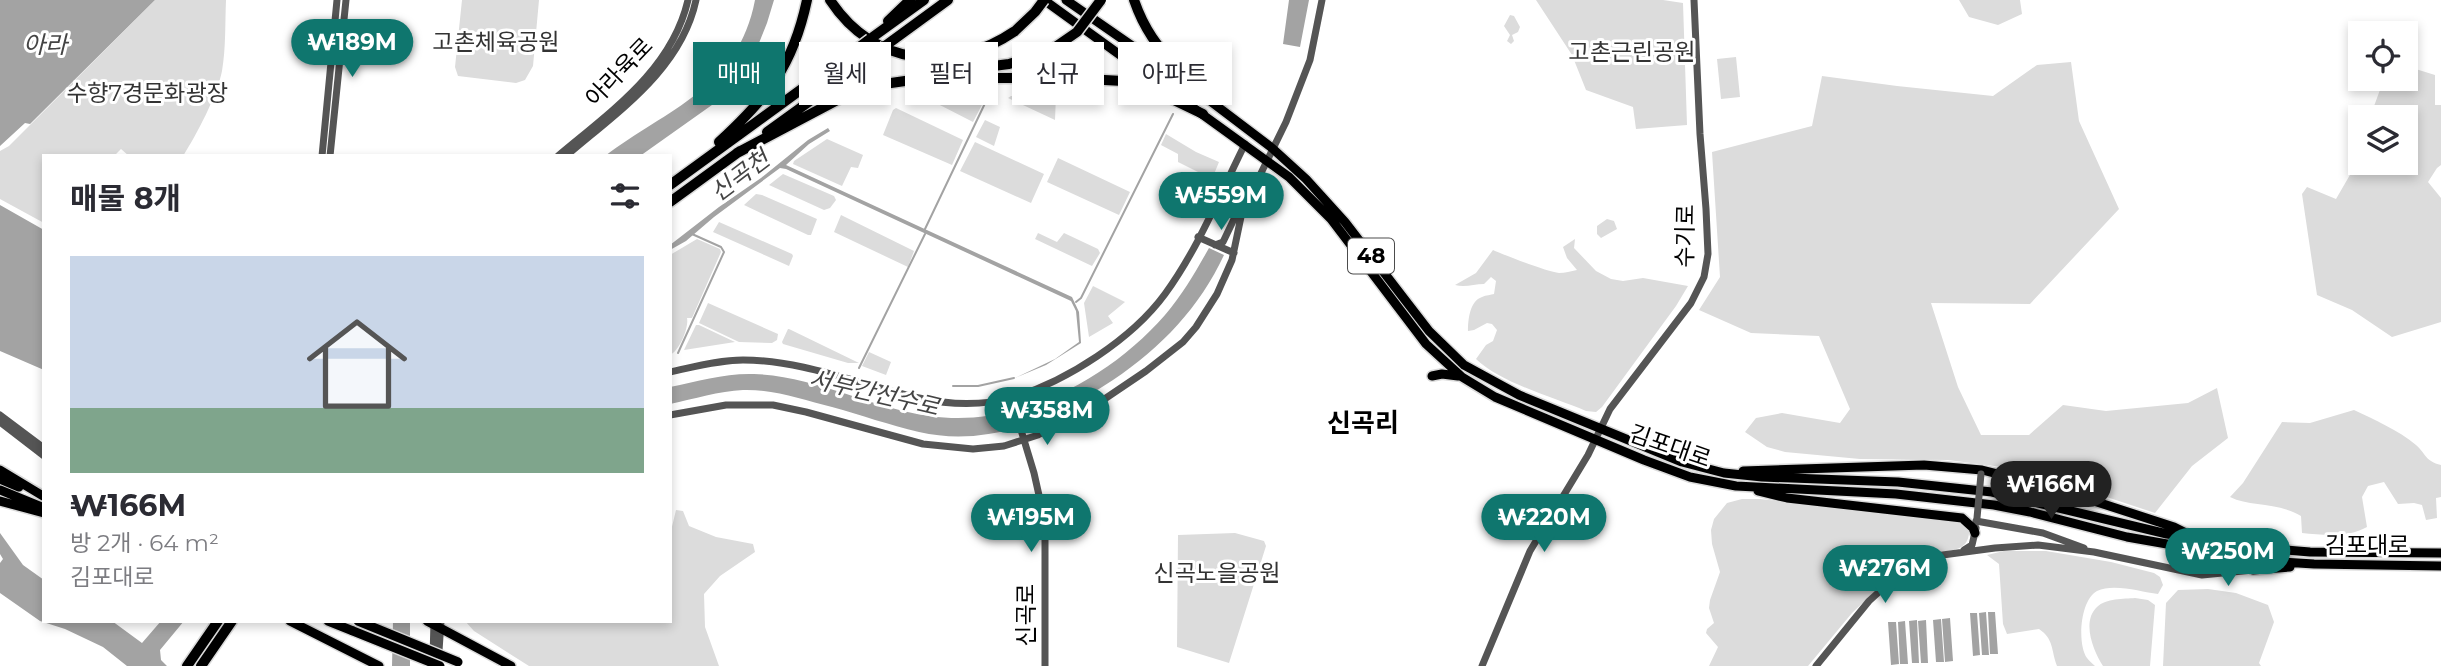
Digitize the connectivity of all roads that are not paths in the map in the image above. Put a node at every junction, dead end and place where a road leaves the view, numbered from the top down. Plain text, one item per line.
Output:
1 (337, 0) edge
2 (346, 0) edge
3 (688, 0) edge
4 (696, 0) edge
5 (807, 0) edge
6 (830, 0) edge
7 (910, 0) edge
8 (924, 0) edge
9 (948, 0) edge
10 (1044, 0) edge
11 (1066, 0) edge
12 (1101, 0) edge
13 (1134, 0) edge
14 (1322, 0) edge
15 (1694, 0) edge
16 (870, 39) junction
17 (1127, 42) edge
18 (1154, 42) edge
19 (894, 81) junction
20 (1215, 105) edge
21 (1203, 114) junction
22 (1245, 144) junction
23 (1272, 148) junction
24 (737, 153) junction
25 (322, 154) edge
26 (330, 154) edge
27 (560, 154) edge
28 (568, 154) edge
29 (1267, 159) junction
30 (699, 163) junction
31 (672, 183) edge
32 (672, 201) edge
33 (1242, 212) junction
34 (1198, 237) junction
35 (1215, 245) junction
36 (1234, 253) junction
37 (672, 372) edge
38 (1432, 376) dead end
39 (1462, 377) junction
40 (1012, 401) junction
41 (0, 415) edge
42 (672, 415) edge
43 (0, 422) edge
44 (1601, 428) junction
45 (1023, 437) junction
46 (1597, 439) junction
47 (42, 446) edge
48 (42, 454) edge
49 (0, 470) edge
50 (1981, 472) junction
51 (1724, 473) junction
52 (0, 479) edge
53 (1736, 486) junction
54 (0, 490) edge
55 (42, 495) edge
56 (42, 496) edge
57 (0, 500) edge
58 (42, 509) edge
59 (42, 510) edge
60 (1962, 518) junction
61 (1977, 519) junction
62 (1999, 525) junction
63 (1975, 533) junction
64 (2193, 537) junction
65 (2211, 540) junction
66 (1995, 548) junction
67 (1961, 552) junction
68 (2094, 552) junction
69 (2211, 553) junction
70 (2441, 553) edge
71 (2314, 564) junction
72 (2441, 566) edge
73 (2253, 570) joint
74 (2202, 575) junction
75 (217, 623) edge
76 (231, 623) edge
77 (294, 623) edge
78 (333, 623) edge
79 (363, 623) edge
80 (437, 623) edge
81 (376, 664) edge
82 (461, 664) edge
83 (187, 666) edge
84 (201, 666) edge
85 (433, 666) edge
86 (439, 666) edge
87 (511, 666) edge
88 (1045, 666) edge
89 (1482, 666) edge
90 (1816, 666) edge

1 - 25 street
2 - 26 street
3 - 27 street, 아라육로
4 - 28 street, 아라육로
5 - 30 highway
6 - 10 highway, bridge
7 - 16 highway
8 - 16 highway
9 - 24 highway, bridge
10 - 21 main road, 김포대로 / 48
11 - 17 main road, 김포대로 / 48
12 - 19 highway, bridge
13 - 18 highway
14 - 23 street
15 - 44 street, 수기로
16 - 30 highway, bridge
19 - 21 highway
19 - 24 highway
20 - 23 main road, 김포대로 / 48
21 - 22 main road, 김포대로 / 48
22 - 29 main road, 김포대로 / 48
22 - 34 street
23 - 29 street
23 - 44 main road, 김포대로 / 48
24 - 32 highway
29 - 33 street
29 - 39 main road, 김포대로 / 48
30 - 31 highway
33 - 35 street
33 - 36 street
34 - 35 street
34 - 40 street
35 - 36 street
36 - 45 street
37 - 40 street
38 - 39 main road
39 - 46 main road, 김포대로 / 48
40 - 45 street, 신곡로
41 - 47 street
42 - 45 street
43 - 48 street
44 - 46 street, 수기로
44 - 51 main road, 김포대로 / 48
45 - 88 street, 신곡로
46 - 53 main road, 김포대로 / 48
46 - 89 street, 수기로
49 - 55 main road
50 - 51 main road
50 - 61 street, bridge
50 - 64 main road
51 - 64 main road, 김포대로 / 48
52 - 56 main road
53 - 60 main road
53 - 69 main road, 김포대로 / 48
54 - 58 main road
57 - 59 main road
60 - 61 main road
60 - 63 main road
61 - 62 street
61 - 63 street
62 - 63 street
62 - 68 street
63 - 66 street
63 - 67 street
64 - 65 main road, 김포대로 / 48
65 - 69 street
65 - 70 main road, 김포대로 / 48
66 - 67 street
66 - 68 street
67 - 90 street
68 - 74 street
69 - 71 main road, 김포대로 / 48
69 - 74 street
71 - 72 main road, 김포대로 / 48
71 - 73 main road
73 - 74 street
75 - 83 highway
76 - 84 highway
77 - 81 main road
78 - 86 main road, bridge
79 - 82 main road, bridge
80 - 85 street
80 - 86 street
80 - 87 main road

